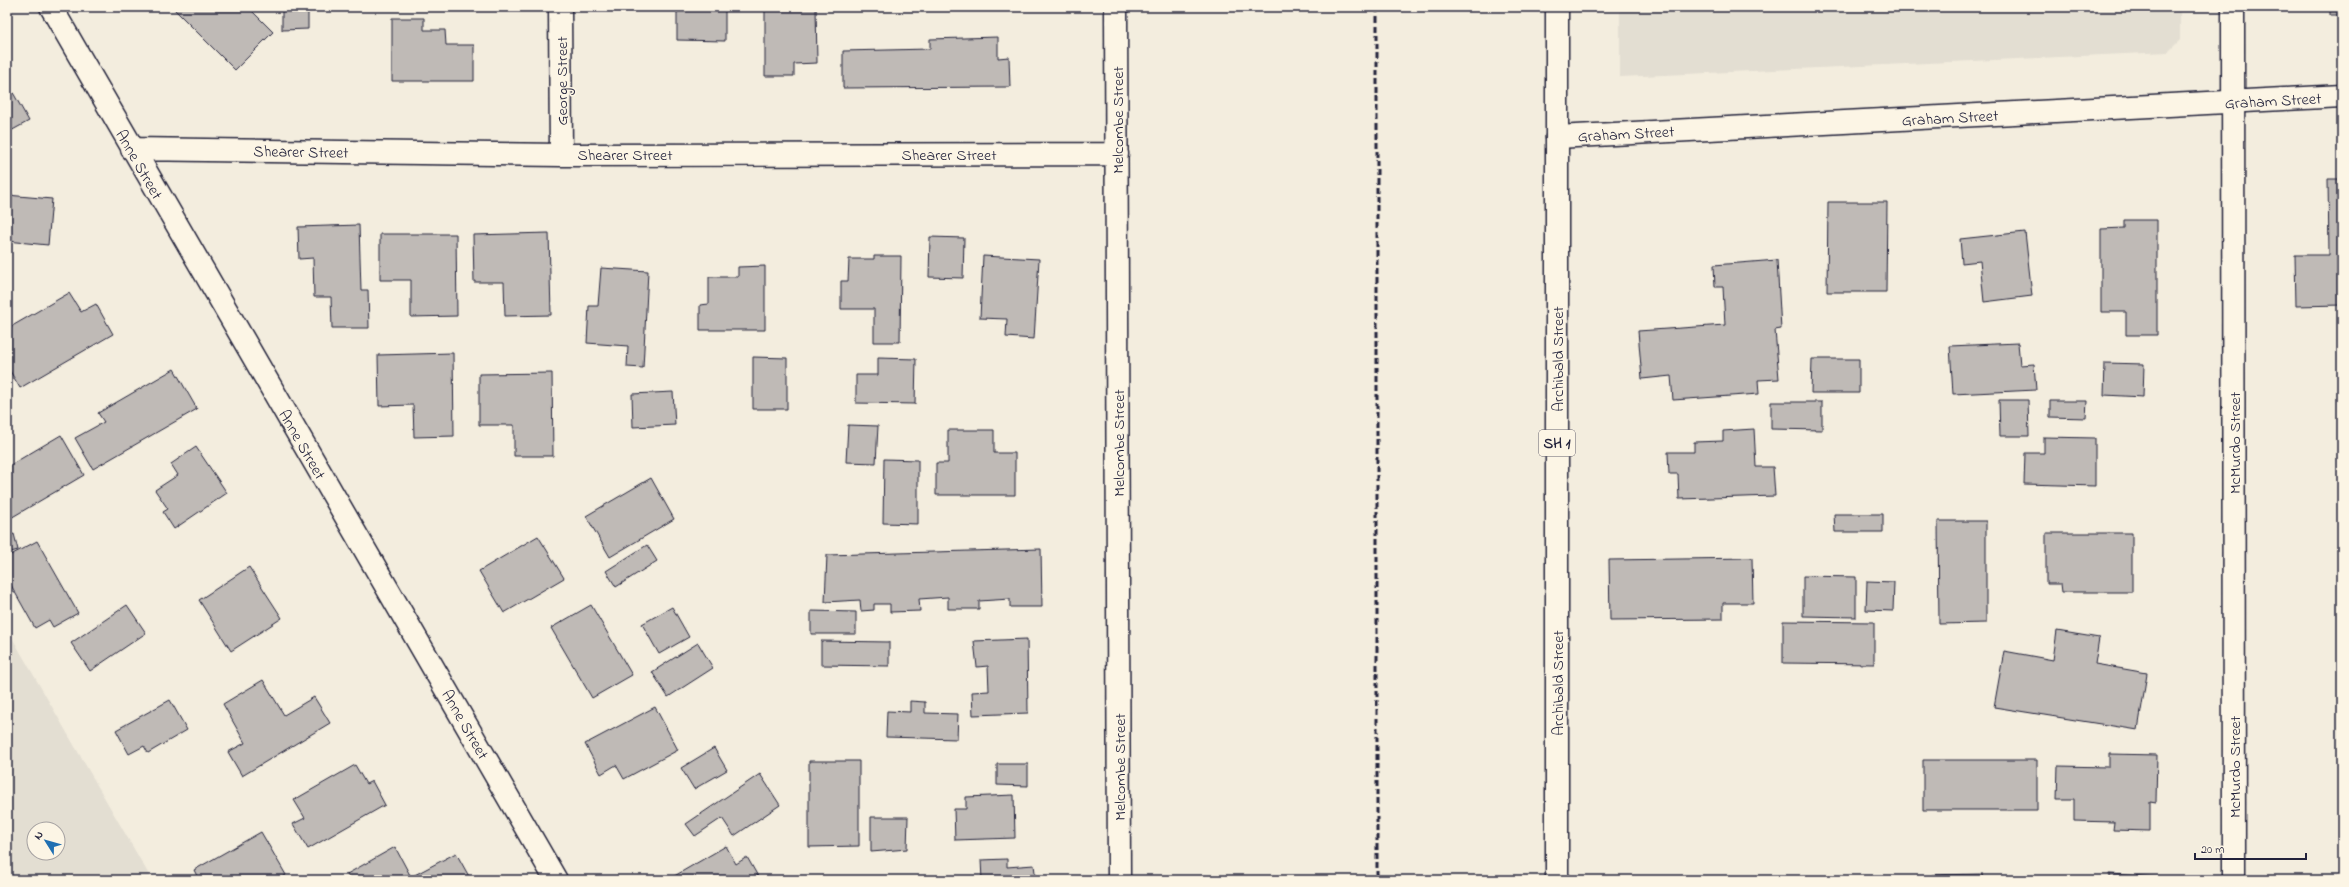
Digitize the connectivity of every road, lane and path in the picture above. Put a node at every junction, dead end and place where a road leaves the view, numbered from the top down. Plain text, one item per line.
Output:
1 (51, 7) edge
2 (560, 7) edge
3 (1116, 7) edge
4 (1557, 7) edge
5 (2234, 7) edge
6 (2342, 96) edge
7 (2234, 102) junction
8 (1557, 136) junction
9 (132, 149) junction
10 (1117, 154) junction
11 (561, 155) junction
12 (556, 880) edge
13 (1119, 880) edge
14 (1557, 880) edge
15 (2234, 880) edge

1 - 9 main road, Anne Street
2 - 11 main road, George Street
3 - 10 main road, Melcombe Street
4 - 8 main road, Archibald Street / SH 1
5 - 7 main road, McMurdo Street
6 - 7 main road, Graham Street
7 - 8 main road, Graham Street
7 - 15 main road, McMurdo Street
8 - 14 main road, Archibald Street / SH 1
9 - 11 main road, Shearer Street
9 - 12 main road, Anne Street
10 - 11 main road, Shearer Street
10 - 13 main road, Melcombe Street

